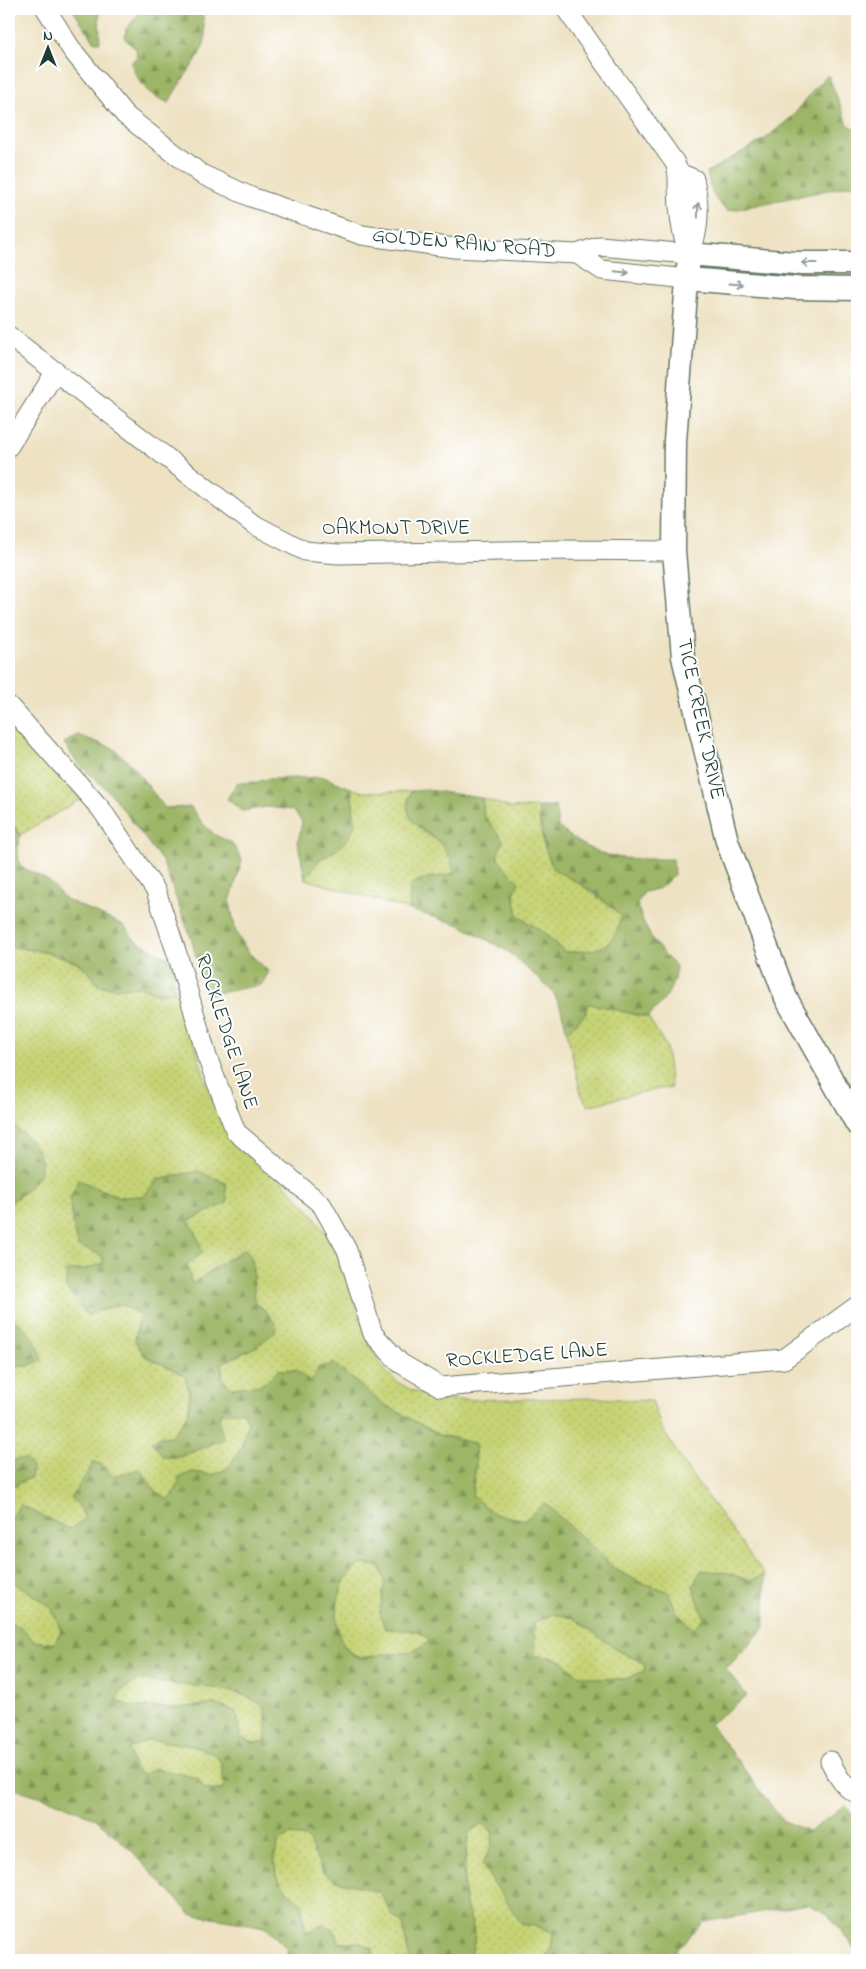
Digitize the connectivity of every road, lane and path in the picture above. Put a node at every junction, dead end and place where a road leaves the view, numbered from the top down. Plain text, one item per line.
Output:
1 (46, 9) edge
2 (566, 9) edge
3 (577, 254) junction
4 (688, 254) junction
5 (857, 263) edge
6 (688, 279) junction
7 (857, 289) edge
8 (9, 336) edge
9 (56, 371) junction
10 (9, 446) edge
11 (674, 551) junction
12 (9, 706) edge
13 (857, 1124) edge
14 (857, 1306) edge
15 (830, 1761) dead end
16 (857, 1793) edge

1 - 3 street, GOLDEN RAIN ROAD
2 - 4 street, TICE CREEK DRIVE
3 - 4 street, GOLDEN RAIN ROAD
3 -> 6 street, GOLDEN RAIN ROAD
5 -> 4 street, GOLDEN RAIN ROAD
4 - 6 street, TICE CREEK DRIVE
6 -> 7 street, GOLDEN RAIN ROAD
6 - 11 street, TICE CREEK DRIVE
8 - 9 street, OAKMONT DRIVE
9 - 10 street
9 - 11 street, OAKMONT DRIVE
11 - 13 street, TICE CREEK DRIVE
12 - 14 street, ROCKLEDGE LANE
15 - 16 street

